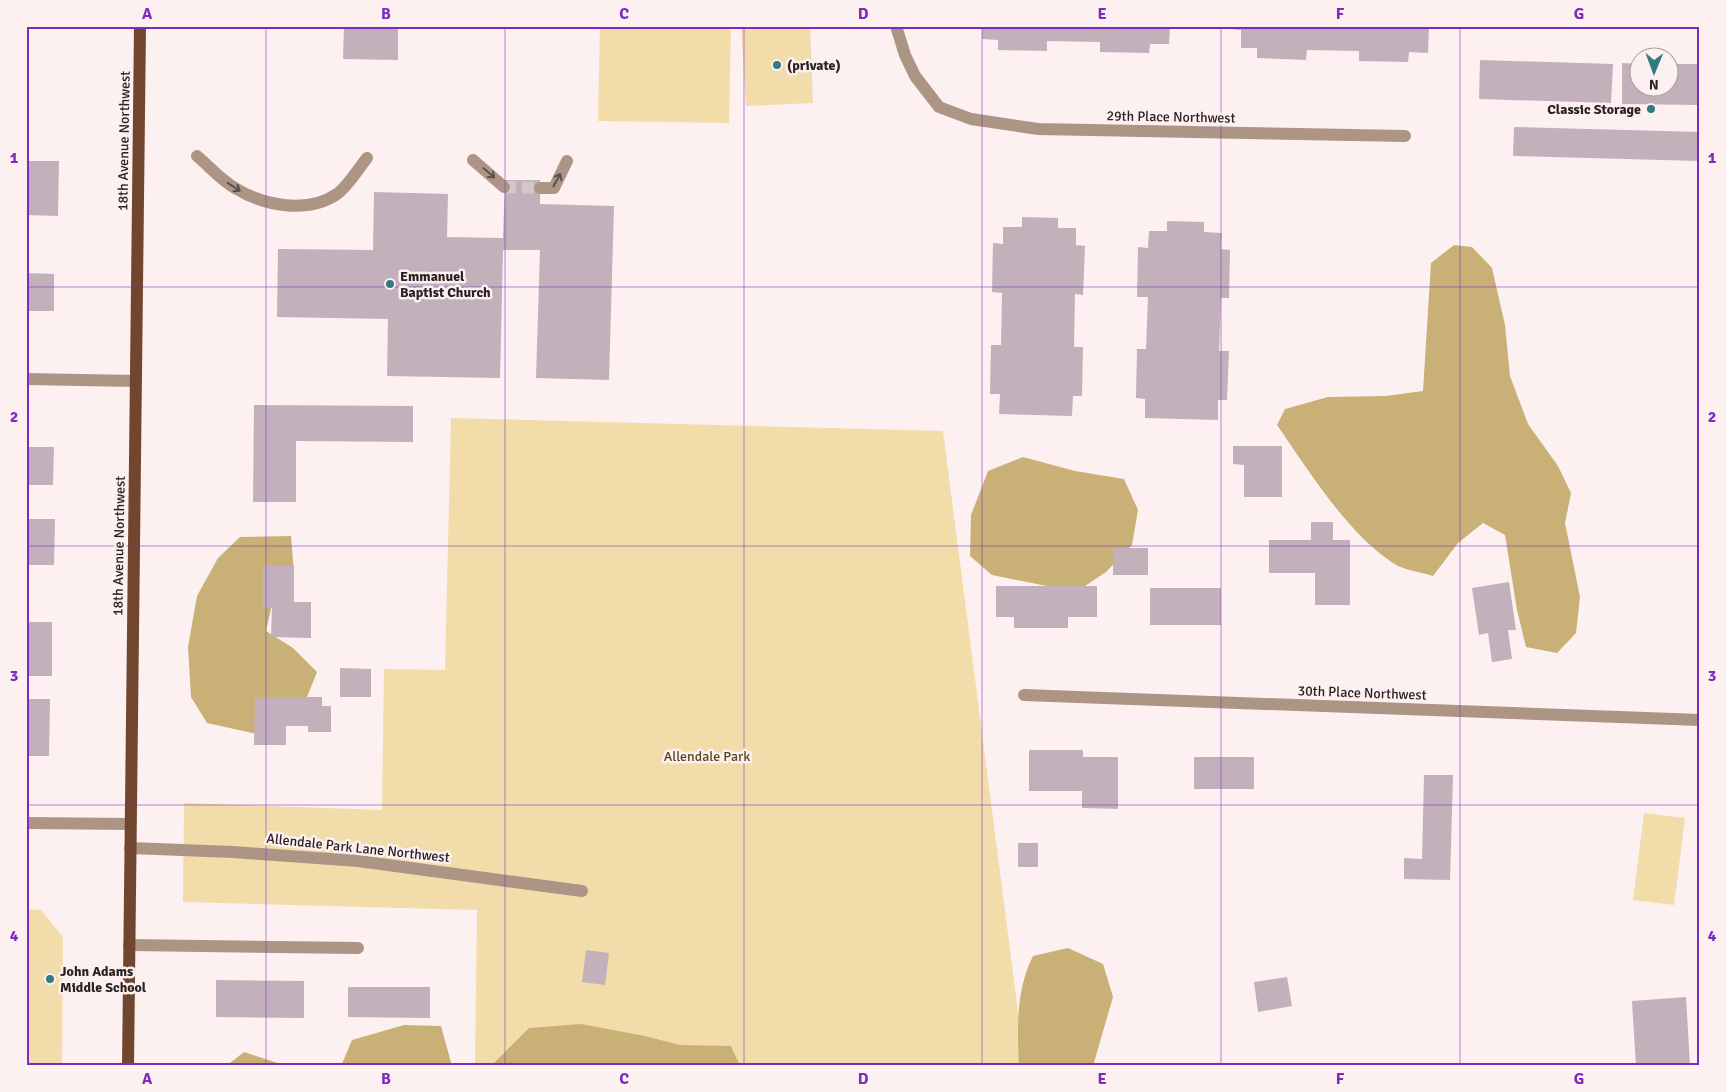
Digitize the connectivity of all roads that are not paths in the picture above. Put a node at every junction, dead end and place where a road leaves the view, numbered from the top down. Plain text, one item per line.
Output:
1 (140, 26) edge
2 (896, 26) edge
3 (1405, 136) dead end
4 (197, 156) dead end
5 (367, 158) dead end
6 (473, 160) dead end
7 (567, 161) dead end
8 (504, 187) tunnel mouth
9 (540, 188) tunnel mouth
10 (26, 379) edge
11 (136, 381) junction
12 (1024, 695) dead end
13 (1700, 720) edge
14 (26, 823) edge
15 (130, 824) junction
16 (130, 848) junction
17 (582, 891) dead end
18 (129, 945) junction
19 (358, 948) dead end
20 (128, 1066) edge

1 - 11 main road, 18th Avenue Northwest
2 - 3 street, 29th Place Northwest
4 -> 5 street
6 -> 8 street
9 -> 7 street
10 - 11 street
11 - 15 main road, 18th Avenue Northwest
12 - 13 street, 30th Place Northwest
14 - 15 street
15 - 16 main road, 18th Avenue Northwest
16 - 17 street, Allendale Park Lane Northwest
16 - 18 main road, 18th Avenue Northwest
18 - 19 street
18 - 20 main road, 18th Avenue Northwest

